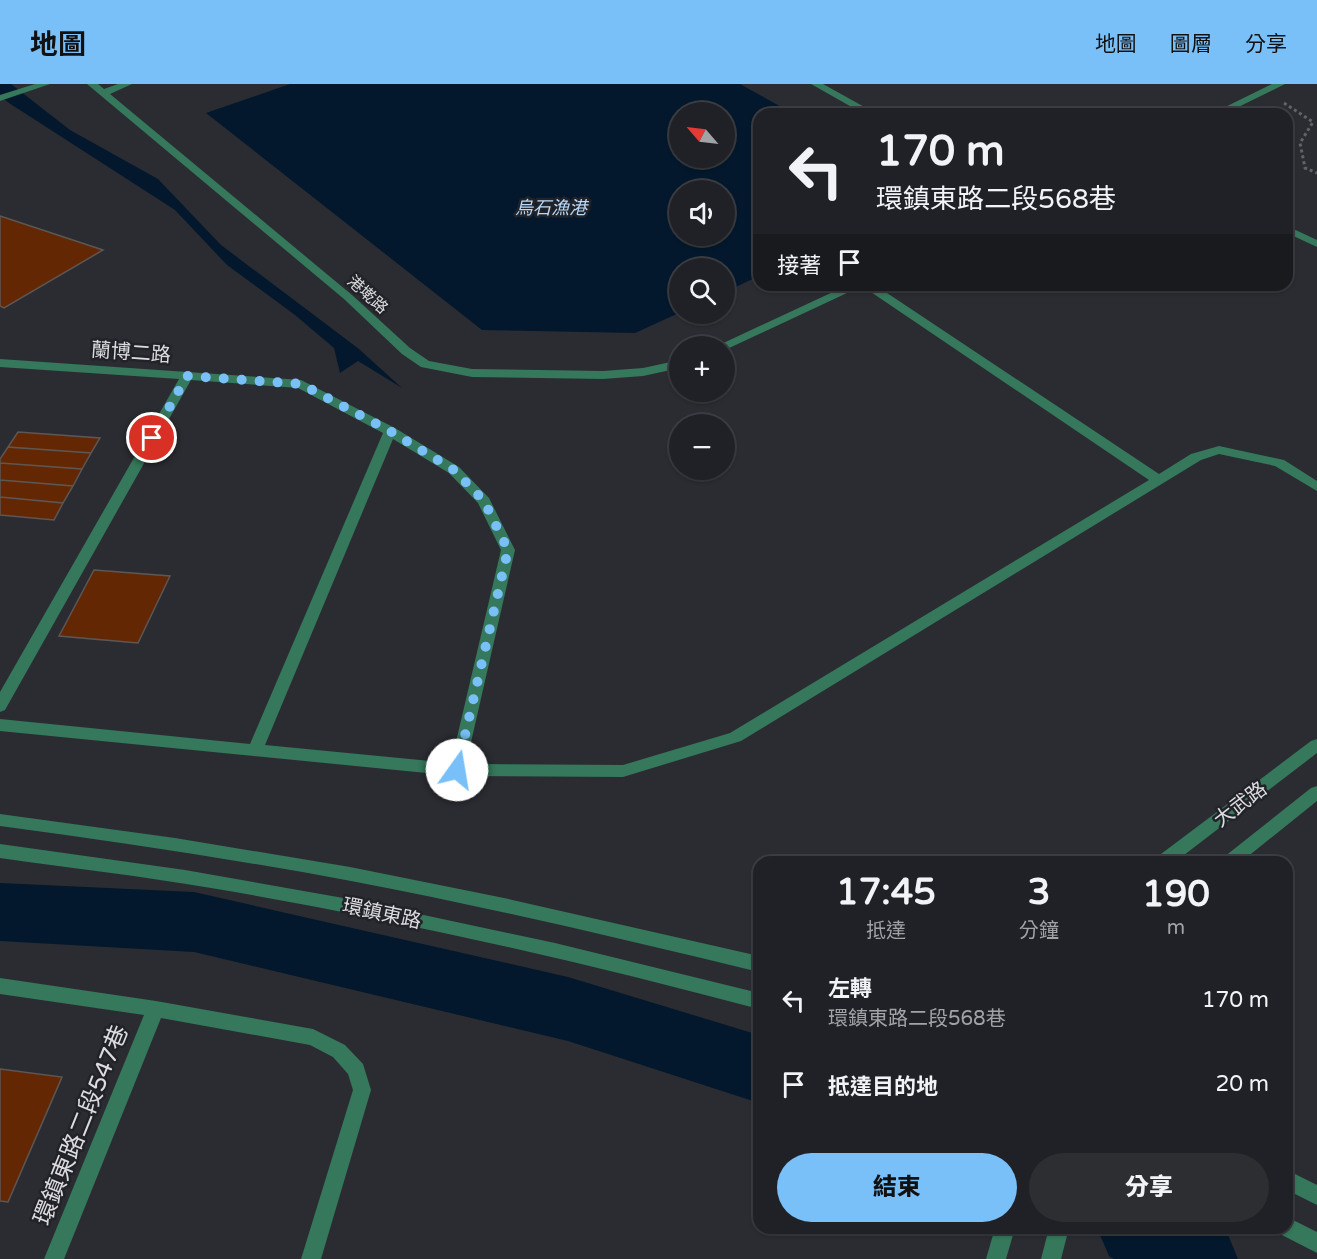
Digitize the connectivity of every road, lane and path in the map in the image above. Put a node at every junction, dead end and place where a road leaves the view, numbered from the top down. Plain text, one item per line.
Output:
1 (45, 84) edge
2 (92, 84) edge
3 (127, 84) edge
4 (816, 84) edge
5 (1280, 84) edge
6 (1262, 92) junction
7 (102, 93) junction
8 (0, 98) edge
9 (861, 108) edge
10 (1229, 108) edge
11 (1289, 108) edge
12 (1293, 110) edge
13 (1317, 173) edge
14 (1293, 232) edge
15 (1317, 244) edge
16 (844, 291) edge
17 (876, 291) edge
18 (735, 341) edge
19 (0, 363) edge
20 (669, 366) edge
21 (187, 376) junction
22 (390, 431) junction
23 (1157, 479) junction
24 (1317, 487) edge
25 (0, 706) edge
26 (0, 725) edge
27 (1317, 745) edge
28 (255, 750) junction
29 (457, 770) junction
30 (1317, 792) edge
31 (0, 820) edge
32 (0, 851) edge
33 (1170, 856) edge
34 (1237, 856) edge
35 (753, 963) edge
36 (0, 986) edge
37 (753, 998) edge
38 (156, 1009) junction
39 (1293, 1182) edge
40 (1317, 1196) edge
41 (1293, 1230) edge
42 (1003, 1234) edge
43 (1057, 1234) edge
44 (1317, 1243) edge
45 (1051, 1258) edge
46 (54, 1259) edge
47 (311, 1259) edge
48 (996, 1259) edge

1 - 8 street
2 - 7 street, 港墘路
3 - 7 street
4 - 9 street
5 - 6 street
6 - 10 street
6 - 11 path
7 - 20 street, 港墘路
12 - 13 path
14 - 15 street
16 - 18 street
17 - 23 street
19 - 21 street, 蘭博二路
21 - 22 street, 蘭博二路
21 - 25 street
22 - 28 street
22 - 29 street, 蘭博二路
23 - 24 street
23 - 29 street
26 - 28 street
27 - 33 street, 大武路
28 - 29 street
30 - 34 street, 大武路
31 - 35 street, 環鎮東路
32 - 37 street, 環鎮東路
36 - 38 street
38 - 46 street, 環鎮東路二段547巷
38 - 47 street
39 - 40 street
41 - 44 street
42 - 48 street
43 - 45 street

